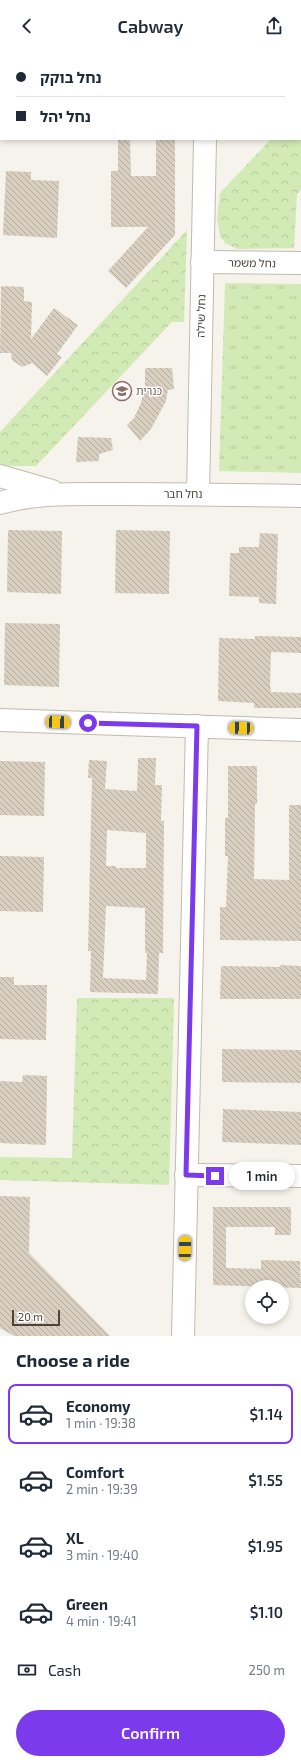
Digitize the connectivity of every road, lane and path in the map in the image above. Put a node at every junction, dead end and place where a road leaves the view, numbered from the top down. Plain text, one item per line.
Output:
1 (205, 140) edge
2 (202, 262) junction
3 (301, 263) edge
4 (0, 476) edge
5 (64, 494) junction
6 (198, 494) junction
7 (301, 496) edge
8 (0, 503) edge
9 (0, 720) edge
10 (197, 726) junction
11 (301, 730) edge
12 (186, 1175) junction
13 (301, 1176) edge
14 (183, 1336) edge

1 - 2 street, נחל שילה
2 - 3 street, נחל משמר
2 - 6 street, נחל שילה
4 - 5 street, נחל חבר
5 - 6 street, נחל חבר
5 - 8 street, נחל חבר
6 - 7 street, נחל חבר
9 - 10 street
10 - 11 street
10 - 12 street
12 - 13 street
12 - 14 street

